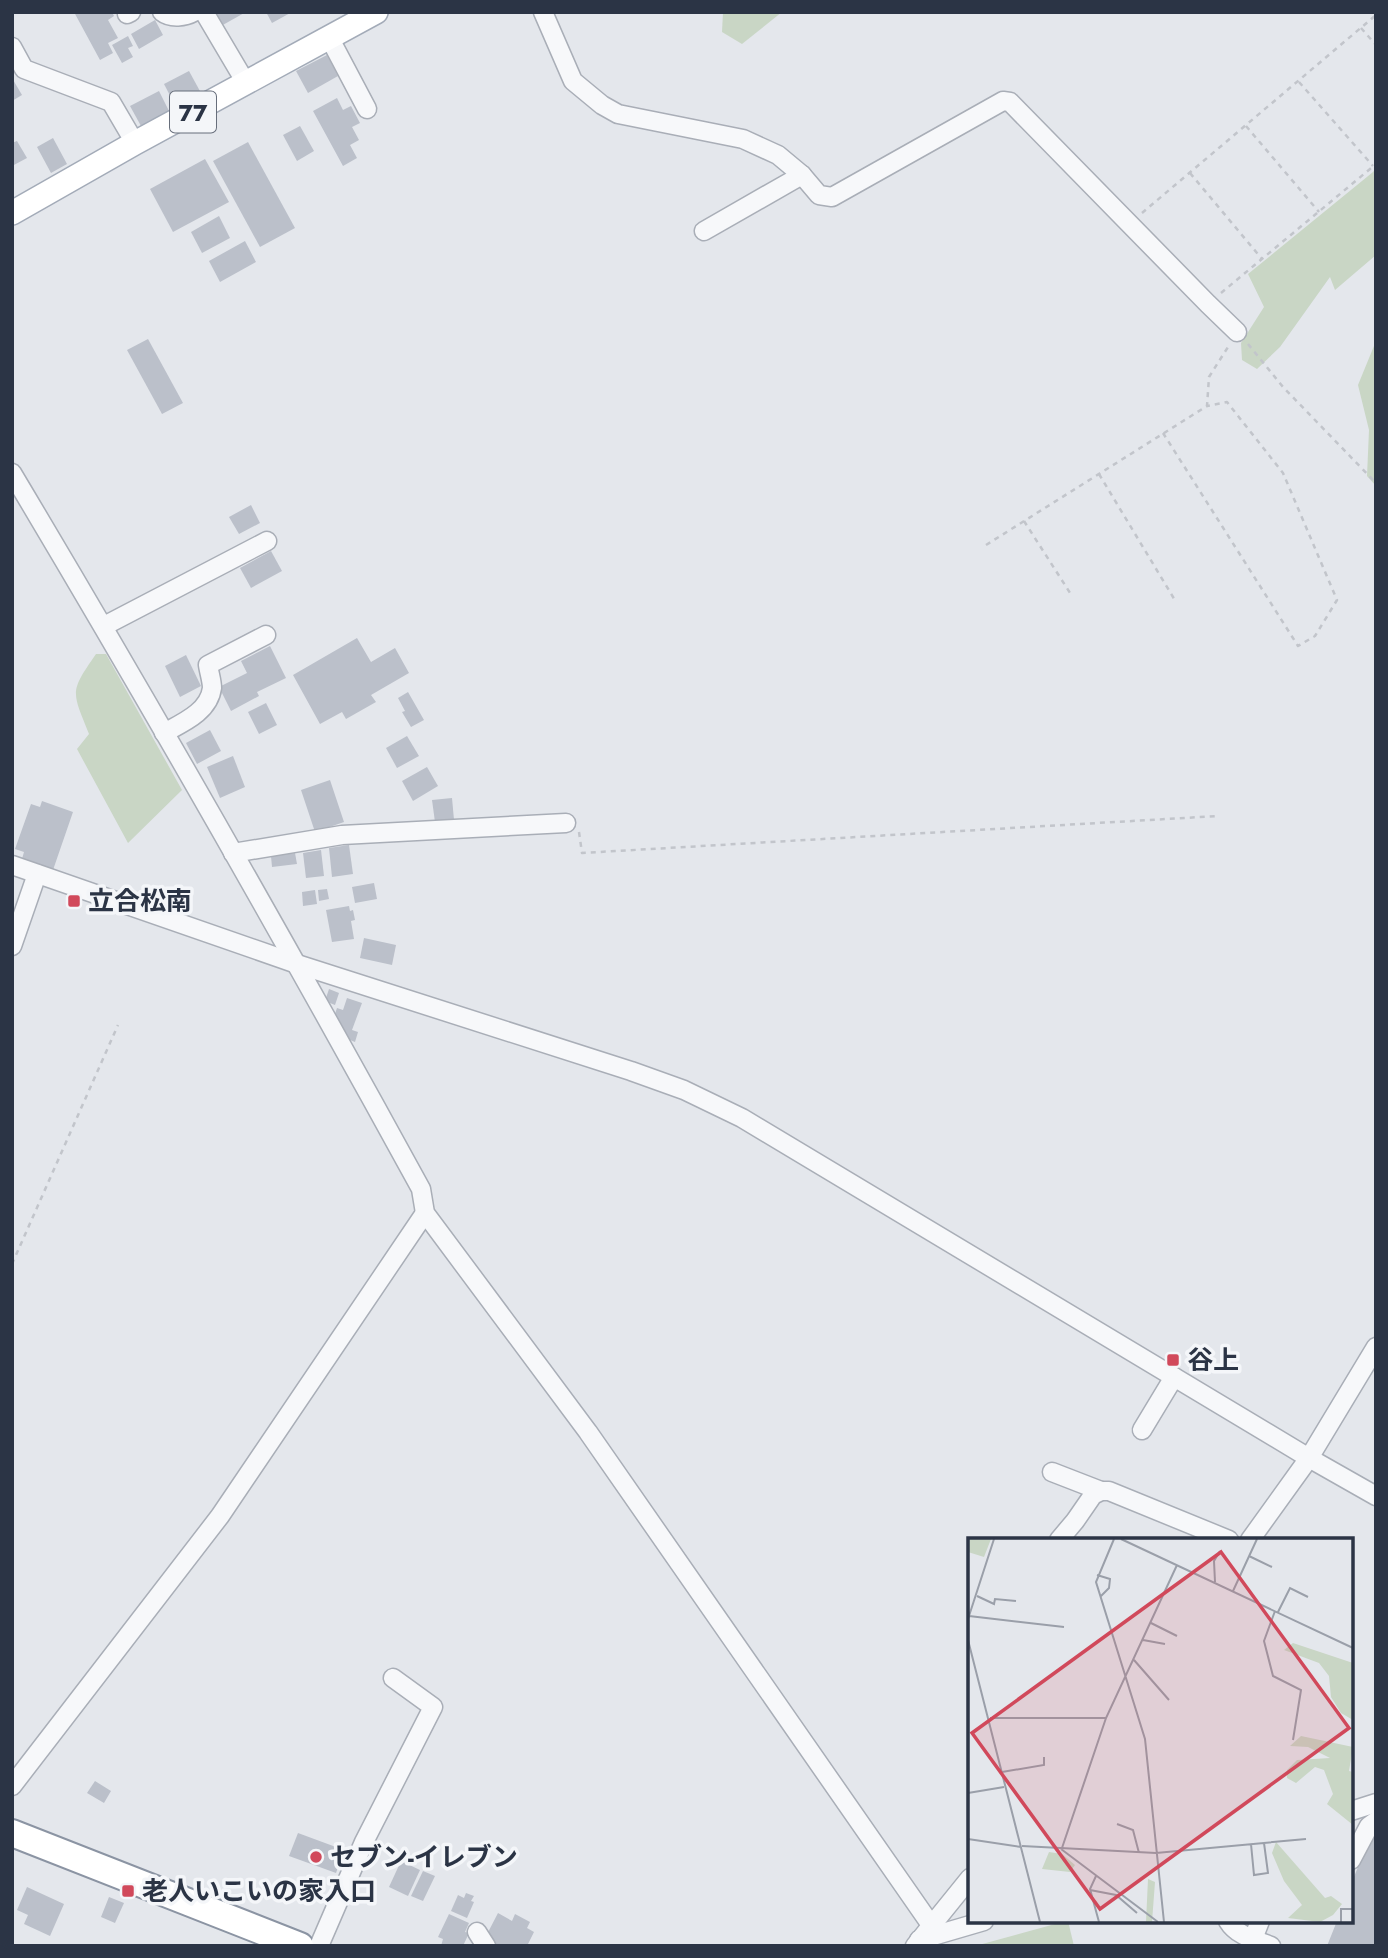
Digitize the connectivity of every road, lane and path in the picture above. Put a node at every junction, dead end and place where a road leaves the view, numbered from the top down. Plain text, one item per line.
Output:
1 (162, 12) edge
2 (194, 12) edge
3 (204, 12) edge
4 (376, 12) edge
5 (543, 12) edge
6 (1376, 15) edge
7 (1360, 28) junction
8 (329, 37) junction
9 (1376, 45) edge
10 (12, 47) edge
11 (1298, 81) junction
12 (246, 83) junction
13 (367, 109) dead end
14 (1246, 126) junction
15 (135, 143) junction
16 (1374, 165) edge
17 (1190, 173) junction
18 (802, 175) junction
19 (1319, 212) junction
20 (12, 213) edge
21 (1129, 224) junction
22 (704, 231) dead end
23 (1262, 259) junction
24 (1208, 304) junction
25 (1237, 332) junction
26 (1207, 406) junction
27 (1163, 433) junction
28 (12, 472) edge
29 (1099, 474) junction
30 (1376, 483) edge
31 (1024, 521) junction
32 (267, 541) dead end
33 (986, 545) dead end
34 (1072, 596) dead end
35 (1175, 602) dead end
36 (104, 626) junction
37 (266, 635) dead end
38 (164, 733) junction
39 (1218, 816) dead end
40 (566, 823) joint
41 (233, 853) junction
42 (12, 865) edge
43 (37, 874) junction
44 (12, 946) edge
45 (297, 964) junction
46 (118, 1026) dead end
47 (425, 1213) junction
48 (12, 1264) edge
49 (1376, 1348) edge
50 (1174, 1377) junction
51 (1142, 1430) dead end
52 (1309, 1458) junction
53 (1052, 1472) dead end
54 (1101, 1491) junction
55 (1376, 1496) edge
56 (1061, 1538) edge
57 (1224, 1538) edge
58 (1251, 1538) edge
59 (393, 1678) dead end
60 (12, 1786) edge
61 (1376, 1804) edge
62 (1353, 1810) edge
63 (1376, 1821) edge
64 (12, 1833) edge
65 (1353, 1856) edge
66 (968, 1880) edge
67 (978, 1923) edge
68 (1229, 1923) edge
69 (1259, 1923) edge
70 (931, 1925) junction
71 (1253, 1939) junction
72 (917, 1943) edge
73 (300, 1946) edge
74 (319, 1946) edge
75 (1271, 1946) edge

1 - 2 street
3 - 12 street
4 - 8 main road, 77
5 - 18 street
6 - 7 path
7 - 9 path
7 - 11 path
8 - 12 main road, 77
8 - 13 street
10 - 15 street
11 - 14 path
11 - 16 path
12 - 15 main road, 77
14 - 17 path
14 - 19 path
15 - 20 main road, 77
16 - 19 path
17 - 21 path
17 - 23 path
18 - 21 street
18 - 22 street
19 - 23 path
21 - 24 street
23 - 24 path
24 - 25 street
25 - 26 path
25 - 30 path
26 - 27 path
26 - 27 path
27 - 29 path
28 - 36 street
29 - 31 path
29 - 35 path
31 - 33 path
31 - 34 path
32 - 36 street
36 - 38 street
37 - 38 street
38 - 41 street
39 - 40 path
40 - 41 street
41 - 45 street
42 - 43 street
43 - 44 street
43 - 45 street
45 - 47 street
45 - 50 street
46 - 48 path
47 - 60 street
47 - 70 street
49 - 52 street
50 - 51 street
50 - 52 street
52 - 55 street
52 - 58 street
53 - 54 street
54 - 56 street
54 - 57 street
59 - 74 street
61 - 62 street
63 - 65 street
64 - 73 highway
66 - 70 street
67 - 72 street
68 - 71 street
69 - 71 street
70 - 72 street
71 - 75 street

